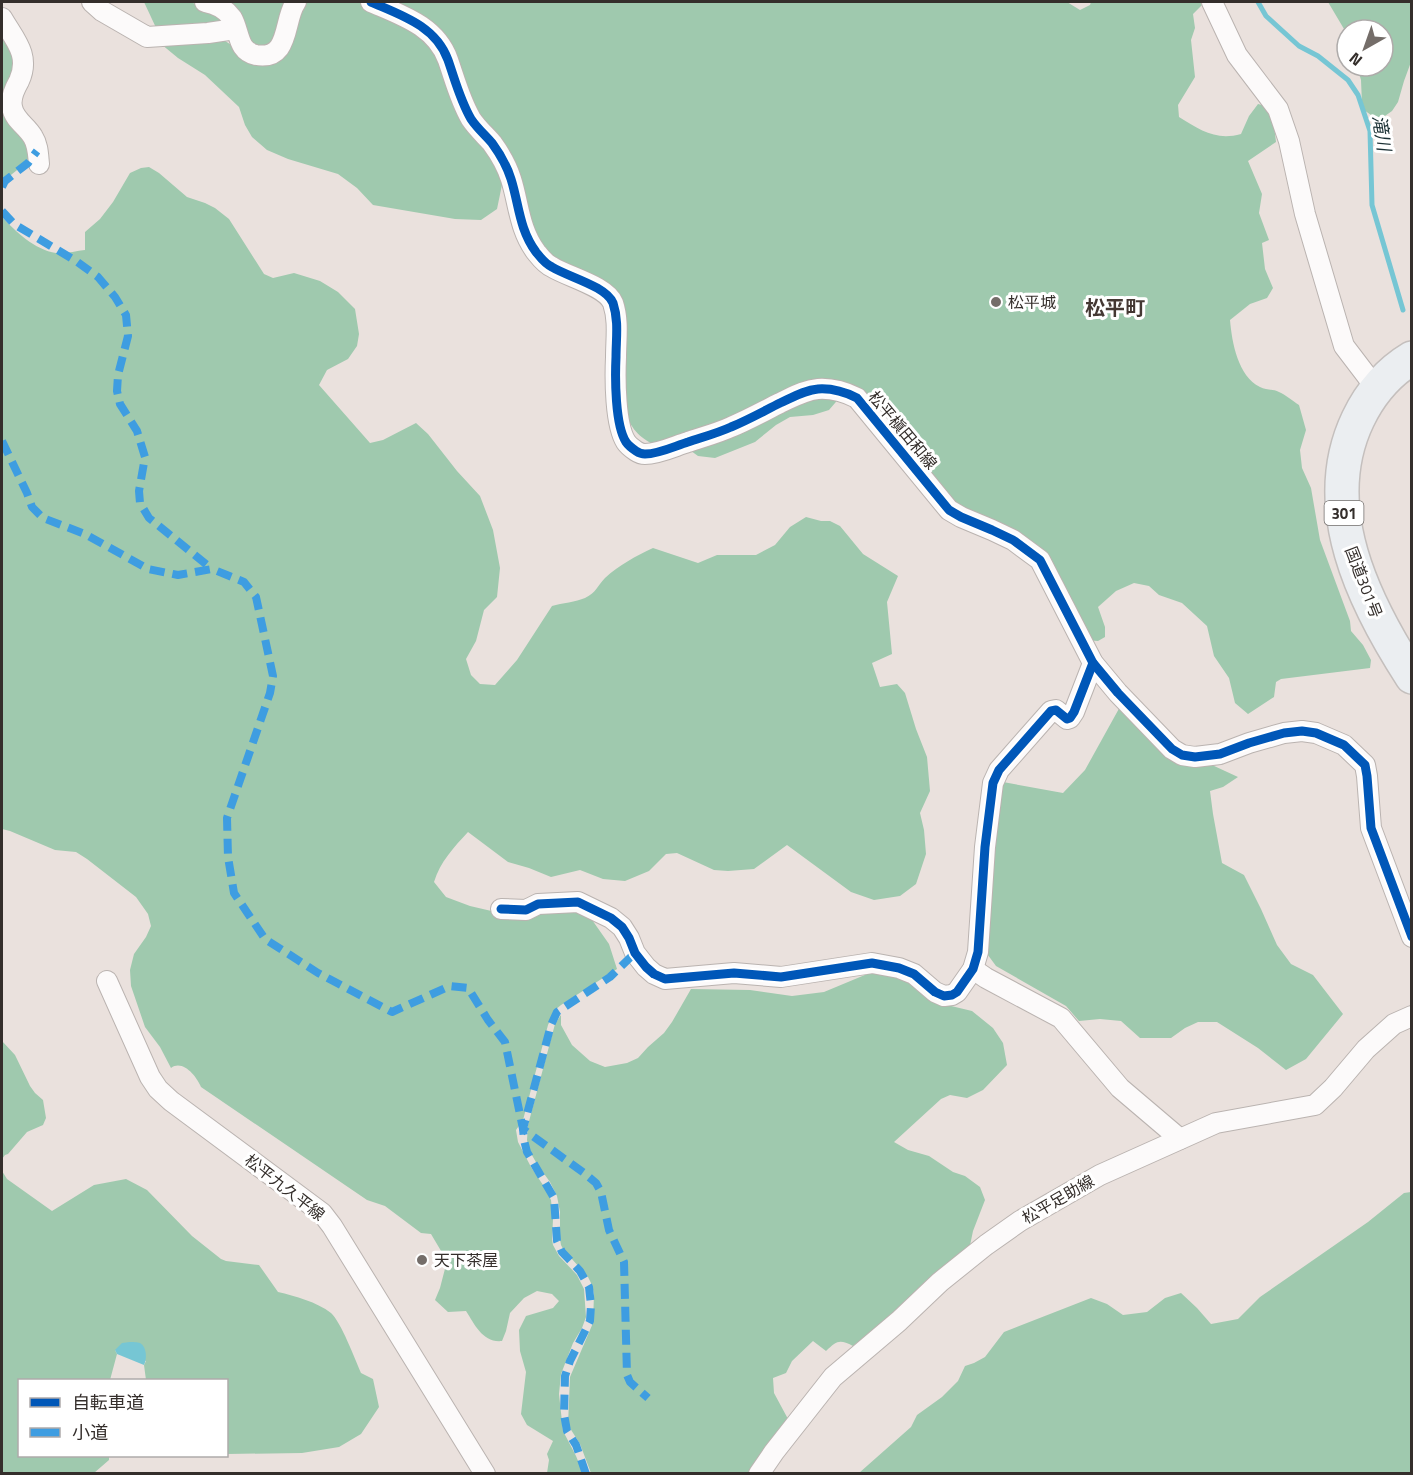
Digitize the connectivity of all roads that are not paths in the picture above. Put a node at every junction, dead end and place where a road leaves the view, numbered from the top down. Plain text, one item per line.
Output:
1 (92, 2) edge
2 (205, 2) edge
3 (296, 2) edge
4 (371, 2) edge
5 (1212, 2) edge
6 (2, 18) edge
7 (235, 29) junction
8 (39, 164) dead end
9 (1412, 358) edge
10 (1376, 388) junction
11 (1093, 663) junction
12 (1411, 668) edge
13 (501, 909) dead end
14 (1412, 937) edge
15 (973, 969) junction
16 (107, 981) dead end
17 (1412, 1016) edge
18 (1180, 1139) junction
19 (485, 1473) edge
20 (759, 1473) edge

1 - 7 street
2 - 7 street
3 - 7 street
4 - 11 street, 松平槇田和線
5 - 10 street
6 - 8 street
9 - 10 highway, 国道301号 / 301
10 - 12 highway, 国道301号 / 301
11 - 14 street, 松平槇田和線
11 - 15 street
13 - 15 street
15 - 18 street
16 - 19 street, 松平九久平線
17 - 18 street, 松平足助線
18 - 20 street, 松平足助線

